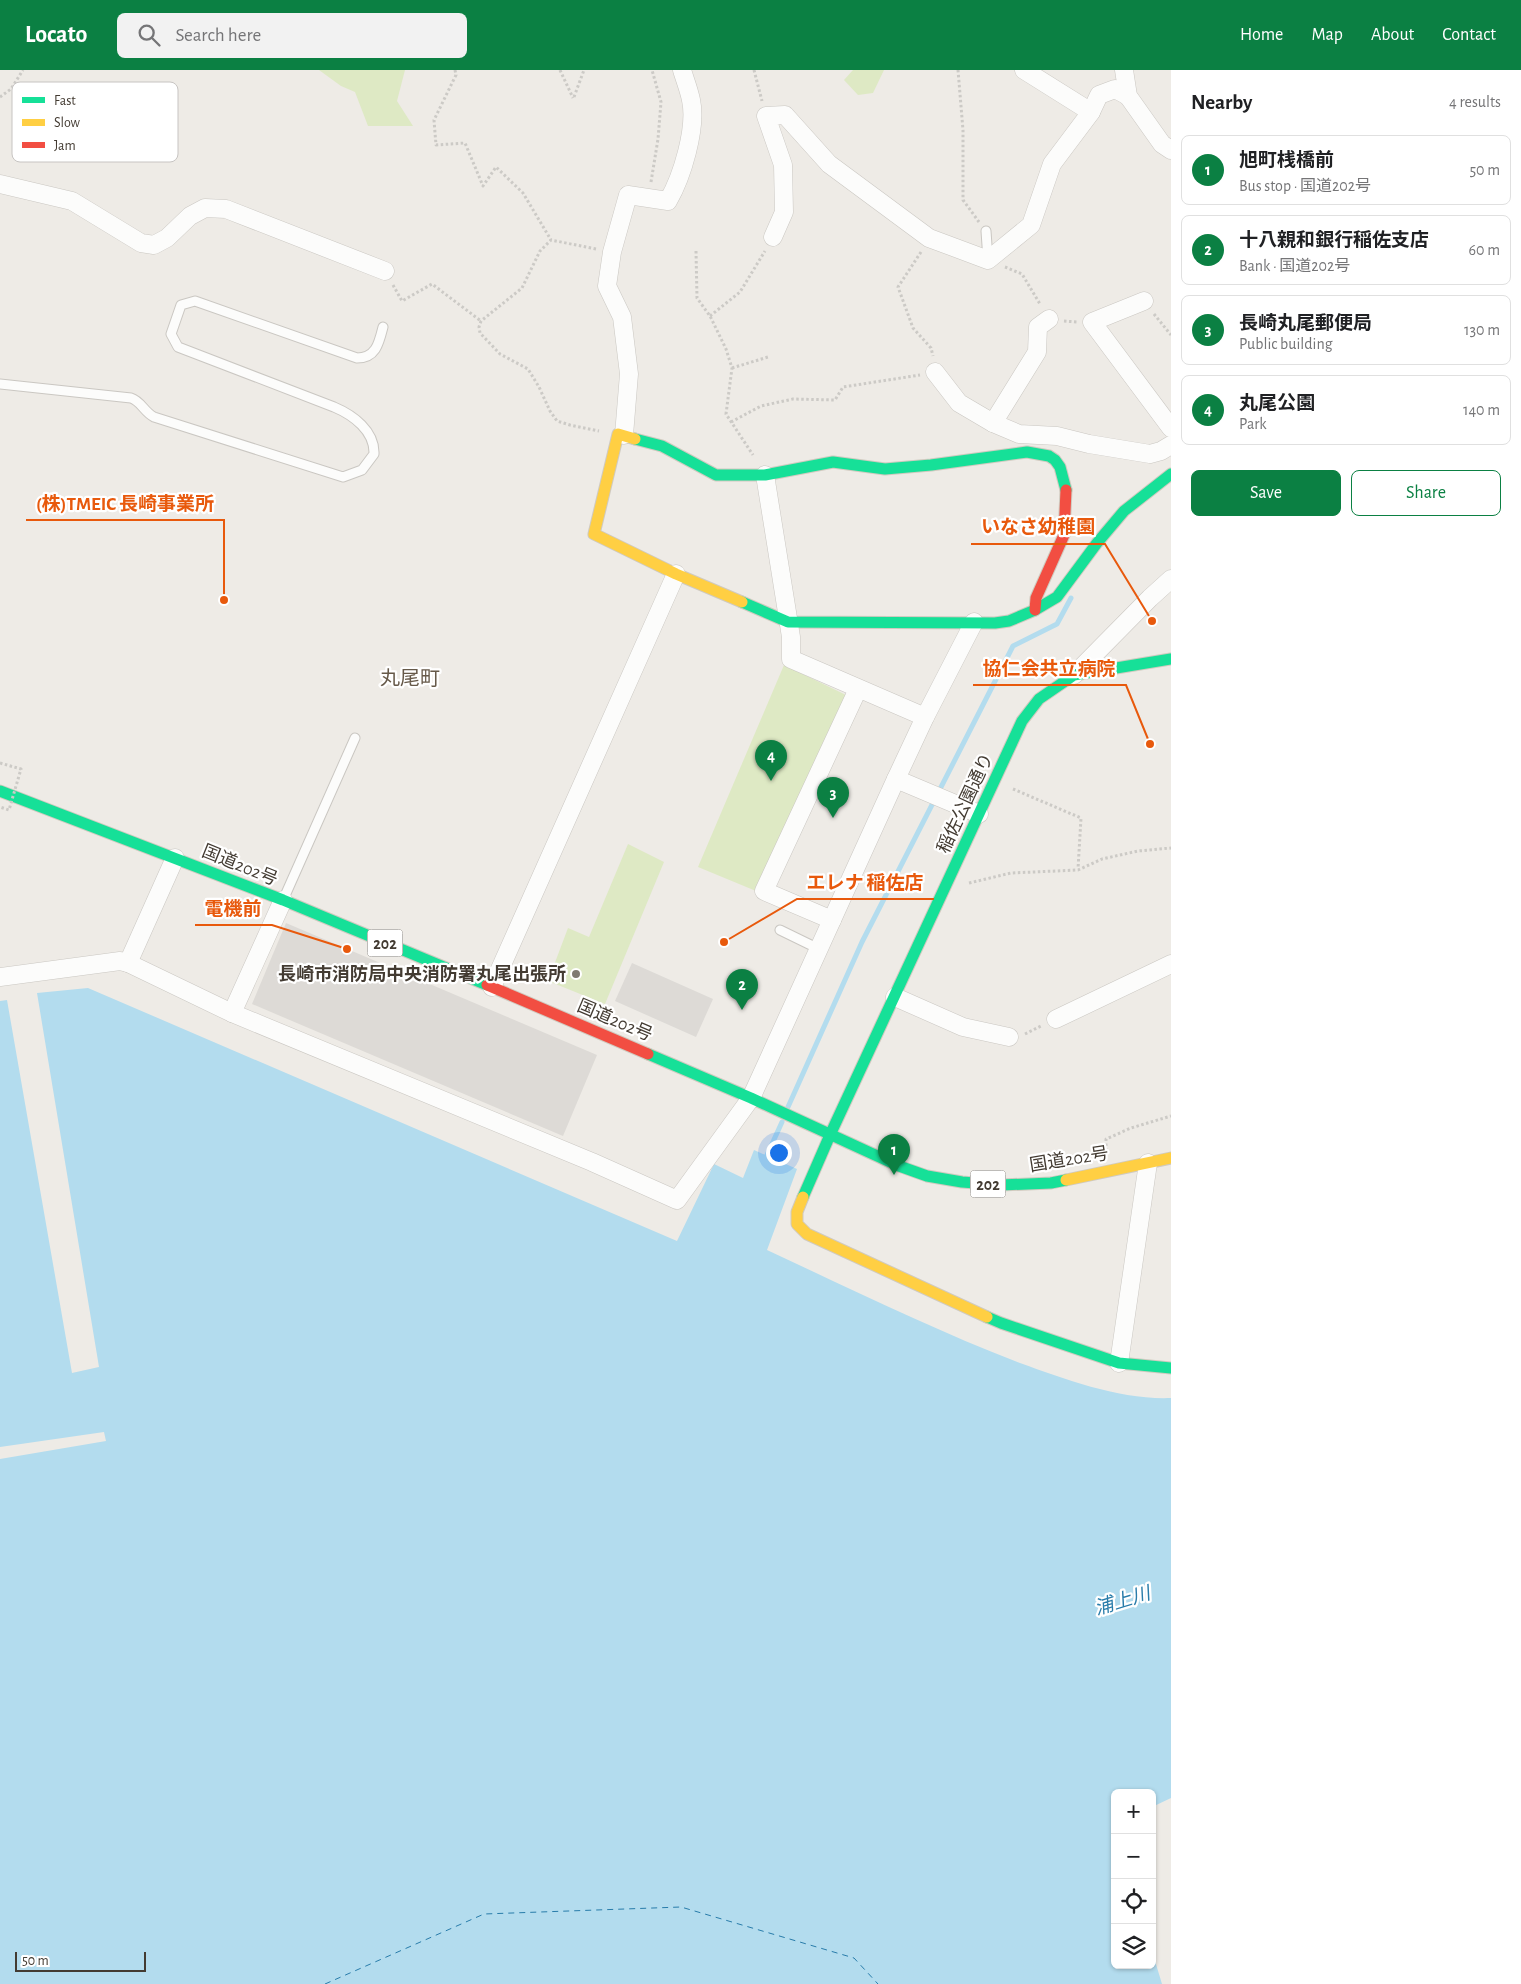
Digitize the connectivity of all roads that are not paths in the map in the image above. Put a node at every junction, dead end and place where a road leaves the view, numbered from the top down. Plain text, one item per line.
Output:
1 (682, 70) edge
2 (1024, 70) edge
3 (1124, 70) edge
4 (1128, 96) junction
5 (1091, 112) junction
6 (1171, 150) edge
7 (0, 184) edge
8 (986, 230) road end
9 (773, 237) road end
10 (988, 260) junction
11 (385, 271) road end
12 (1144, 301) road end
13 (1049, 318) road end
14 (383, 327) dead end
15 (935, 372) road end
16 (0, 384) edge
17 (993, 423) junction
18 (1171, 428) edge
19 (621, 435) junction
20 (1171, 445) edge
21 (1171, 474) edge
22 (765, 475) junction
23 (676, 574) junction
24 (1171, 579) edge
25 (1035, 610) junction
26 (788, 622) junction
27 (974, 622) junction
28 (1171, 659) edge
29 (1074, 675) junction
30 (858, 689) junction
31 (925, 716) junction
32 (355, 738) dead end
33 (896, 779) junction
34 (0, 791) edge
35 (978, 814) junction
36 (175, 858) junction
37 (283, 900) junction
38 (832, 920) junction
39 (780, 930) dead end
40 (819, 948) junction
41 (128, 964) junction
42 (1171, 964) edge
43 (0, 977) edge
44 (492, 987) junction
45 (895, 997) junction
46 (232, 1013) junction
47 (1056, 1019) road end
48 (1009, 1037) road end
49 (751, 1098) junction
50 (830, 1134) junction
51 (1171, 1158) edge
52 (1148, 1163) junction
53 (1119, 1363) junction
54 (1171, 1368) edge

1 - 19 street
2 - 5 street
3 - 4 street
4 - 5 street
4 - 6 street
5 - 10 street
7 - 11 street
8 - 10 lane
9 - 10 street
12 - 18 street
13 - 17 street
14 - 16 lane
15 - 17 street
17 - 20 street
19 - 22 main road
19 - 23 main road
21 - 25 main road
22 - 25 main road
22 - 26 street
23 - 26 main road
23 - 44 street
24 - 29 street
25 - 27 main road
26 - 27 main road
26 - 30 street
27 - 31 street
28 - 29 main road, 稲佐公園通り
29 - 35 main road, 稲佐公園通り
30 - 31 street
30 - 38 street
31 - 33 street
32 - 37 lane
33 - 35 street
33 - 38 street
34 - 36 main road, 国道202号 / 202
35 - 45 main road, 稲佐公園通り
36 - 37 main road, 国道202号 / 202
36 - 41 street
37 - 44 main road, 国道202号 / 202
37 - 46 street
38 - 40 street
39 - 40 lane
40 - 49 street
41 - 43 street
41 - 46 street
42 - 47 street
44 - 49 main road, 国道202号 / 202
45 - 48 street
45 - 50 main road, 稲佐公園通り
46 - 49 street
49 - 50 main road, 国道202号 / 202
50 - 52 main road, 国道202号 / 202
50 - 53 main road, 稲佐公園通り
51 - 52 main road, 国道202号 / 202
52 - 53 street
53 - 54 main road, 稲佐公園通り

